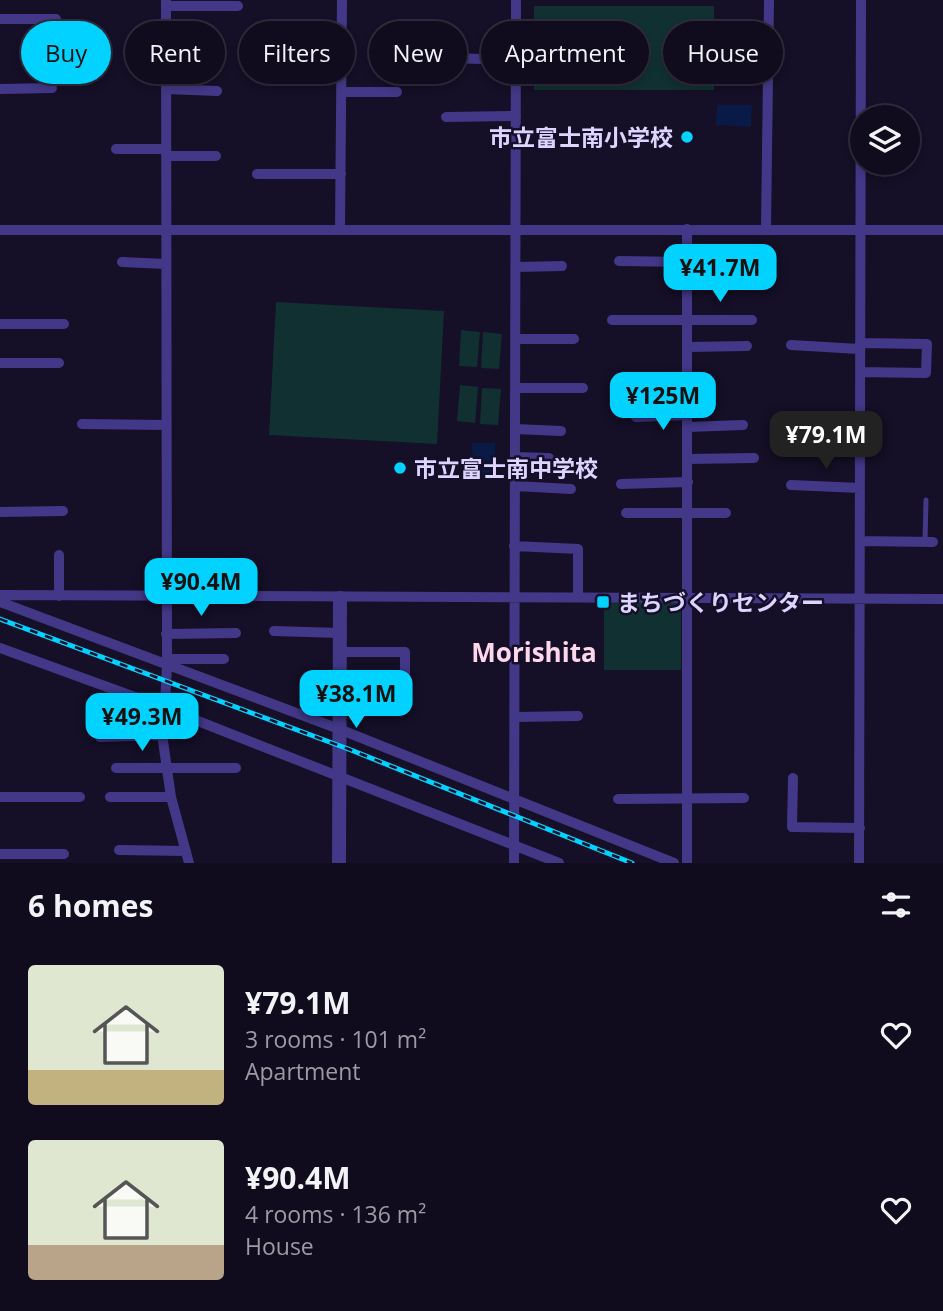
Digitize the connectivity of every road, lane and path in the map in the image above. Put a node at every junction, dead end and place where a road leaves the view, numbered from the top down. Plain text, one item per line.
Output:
1 (342, 0) edge
2 (516, 0) edge
3 (769, 0) edge
4 (861, 0) edge
5 (166, 3) edge
6 (238, 6) dead end
7 (0, 19) edge
8 (57, 19) dead end
9 (166, 21) edge
10 (516, 21) edge
11 (166, 84) edge
12 (516, 84) edge
13 (52, 88) dead end
14 (0, 89) edge
15 (166, 89) junction
16 (217, 91) dead end
17 (341, 92) junction
18 (397, 92) dead end
19 (516, 116) junction
20 (446, 117) dead end
21 (116, 149) dead end
22 (166, 153) junction
23 (216, 156) dead end
24 (257, 174) dead end
25 (341, 174) junction
26 (340, 228) junction
27 (516, 229) junction
28 (687, 229) junction
29 (766, 229) junction
30 (0, 230) edge
31 (166, 230) junction
32 (861, 230) junction
33 (943, 230) edge
34 (620, 261) dead end
35 (122, 262) dead end
36 (686, 262) junction
37 (166, 264) junction
38 (562, 266) dead end
39 (516, 267) junction
40 (612, 320) dead end
41 (687, 320) junction
42 (752, 320) dead end
43 (0, 324) edge
44 (64, 324) dead end
45 (516, 339) junction
46 (574, 339) dead end
47 (791, 345) dead end
48 (747, 346) dead end
49 (860, 346) junction
50 (688, 347) junction
51 (0, 363) edge
52 (59, 363) dead end
53 (860, 372) junction
54 (515, 388) junction
55 (583, 388) dead end
56 (688, 415) junction
57 (636, 417) dead end
58 (82, 424) dead end
59 (166, 425) junction
60 (743, 425) dead end
61 (688, 427) junction
62 (515, 429) junction
63 (794, 429) dead end
64 (860, 430) junction
65 (561, 431) dead end
66 (515, 457) junction
67 (550, 458) dead end
68 (754, 458) dead end
69 (688, 459) junction
70 (688, 482) junction
71 (621, 484) dead end
72 (791, 485) dead end
73 (514, 486) junction
74 (860, 488) junction
75 (571, 489) dead end
76 (926, 500) dead end
77 (63, 511) dead end
78 (0, 512) edge
79 (626, 513) dead end
80 (688, 513) junction
81 (726, 513) dead end
82 (860, 541) junction
83 (929, 542) joint
84 (514, 547) junction
85 (59, 555) dead end
86 (0, 595) edge
87 (59, 596) junction
88 (166, 597) junction
89 (514, 597) junction
90 (340, 598) junction
91 (579, 598) junction
92 (687, 598) junction
93 (860, 598) junction
94 (943, 599) edge
95 (0, 602) edge
96 (274, 631) dead end
97 (236, 633) dead end
98 (340, 633) junction
99 (166, 634) junction
100 (0, 648) edge
101 (340, 652) junction
102 (224, 659) dead end
103 (167, 663) junction
104 (339, 676) junction
105 (165, 708) junction
106 (578, 716) dead end
107 (515, 717) junction
108 (339, 729) junction
109 (163, 735) junction
110 (100, 737) dead end
111 (116, 768) dead end
112 (236, 768) dead end
113 (167, 770) junction
114 (339, 775) junction
115 (793, 778) dead end
116 (0, 797) edge
117 (80, 797) dead end
118 (110, 797) dead end
119 (171, 797) junction
120 (514, 797) junction
121 (688, 798) junction
122 (744, 798) dead end
123 (618, 799) dead end
124 (860, 828) junction
125 (513, 844) junction
126 (119, 850) dead end
127 (186, 850) junction
128 (0, 854) edge
129 (64, 854) dead end
130 (189, 863) edge
131 (339, 863) edge
132 (514, 863) edge
133 (559, 863) edge
134 (674, 863) edge
135 (687, 863) edge
136 (859, 863) edge

1 - 17 street
2 - 10 street
3 - 29 street
4 - 32 street
5 - 6 street
5 - 9 street
7 - 8 street
11 - 15 street
12 - 19 street
13 - 14 street
15 - 16 street
15 - 22 street
17 - 18 street
17 - 25 street
19 - 20 street
19 - 27 street
21 - 22 street
22 - 23 street
22 - 31 street
24 - 25 street
25 - 26 street
26 - 27 street
26 - 31 street
27 - 28 street
27 - 39 street
28 - 29 street
28 - 36 street
29 - 32 street
30 - 31 street
31 - 37 street
32 - 33 street
32 - 49 street
34 - 36 street
35 - 37 street
36 - 41 street
37 - 59 street
38 - 39 street
39 - 45 street
40 - 41 street
41 - 42 street
41 - 50 street
43 - 44 street
45 - 46 street
45 - 54 street
47 - 49 street
48 - 50 street
49 - 53 street
49 - 53 street
50 - 56 street
51 - 52 street
53 - 64 street
54 - 55 street
54 - 62 street
56 - 57 street
56 - 61 street
58 - 59 street
59 - 88 street
60 - 61 street
61 - 69 street
62 - 65 street
62 - 66 street
63 - 64 street
64 - 74 street
66 - 67 street
66 - 73 street
68 - 69 street
69 - 70 street
70 - 71 street
70 - 80 street
72 - 74 street
73 - 75 street
73 - 84 street
74 - 82 street
76 - 83 lane
77 - 78 street
79 - 80 street
80 - 81 street
80 - 92 street
82 - 83 street
82 - 93 street
84 - 89 street
84 - 91 street
85 - 87 street
86 - 87 street
87 - 88 street
88 - 90 street
88 - 99 street
89 - 90 street
89 - 91 street
89 - 107 street
90 - 98 street
91 - 92 street
92 - 93 street
92 - 121 street
93 - 94 street
93 - 124 street
95 - 103 street
96 - 98 street
97 - 99 street
98 - 101 street
99 - 103 street
100 - 105 street
101 - 104 street
101 - 104 street
102 - 103 street
103 - 105 street
103 - 108 street
104 - 108 street
105 - 109 street
105 - 114 street
106 - 107 street
107 - 120 street
108 - 114 street
108 - 120 street
109 - 110 street
109 - 113 street
111 - 113 street
112 - 113 street
113 - 119 street
114 - 125 street
114 - 131 street
115 - 124 street
116 - 117 street
118 - 119 street
119 - 127 street
120 - 125 street
120 - 134 street
121 - 122 street
121 - 123 street
121 - 135 street
124 - 136 street
125 - 132 street
125 - 133 street
126 - 127 street
127 - 130 street
128 - 129 street

